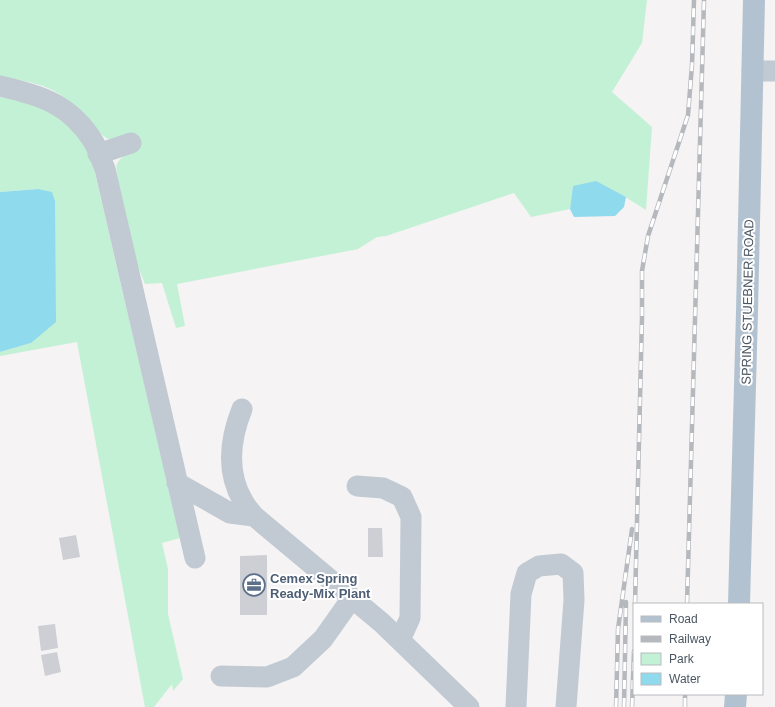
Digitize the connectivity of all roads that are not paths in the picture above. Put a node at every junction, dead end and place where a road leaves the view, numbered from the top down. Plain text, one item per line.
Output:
1 (754, 0) edge
2 (752, 71) junction
3 (775, 71) edge
4 (0, 86) edge
5 (131, 142) dead end
6 (98, 154) junction
7 (242, 409) dead end
8 (177, 483) junction
9 (357, 486) dead end
10 (254, 516) junction
11 (195, 558) dead end
12 (352, 598) junction
13 (739, 603) edge
14 (400, 640) junction
15 (221, 676) dead end
16 (736, 695) edge
17 (469, 707) edge
18 (516, 707) edge
19 (566, 707) edge
20 (735, 707) edge

1 - 2 main road, SPRING STUEBNER ROAD
2 - 3 lane
2 - 13 main road, SPRING STUEBNER ROAD
4 - 6 lane
5 - 6 lane
6 - 8 lane
7 - 10 lane
8 - 10 lane
8 - 11 lane
9 - 14 lane
10 - 12 lane
12 - 14 lane
12 - 15 lane
14 - 17 lane
16 - 20 main road
18 - 19 lane

